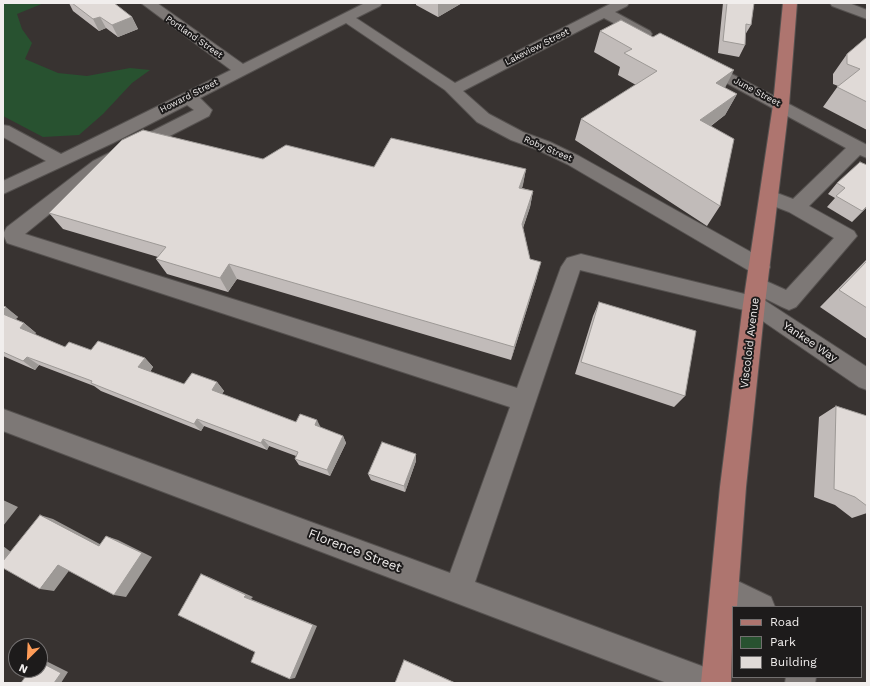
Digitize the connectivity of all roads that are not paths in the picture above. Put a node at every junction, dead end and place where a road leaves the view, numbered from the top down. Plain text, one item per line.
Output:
1 (148, 3) edge
2 (375, 3) edge
3 (622, 3) edge
4 (790, 3) edge
5 (837, 3) edge
6 (604, 12) junction
7 (867, 15) edge
8 (346, 17) junction
9 (659, 41) edge
10 (694, 59) edge
11 (241, 70) junction
12 (453, 90) junction
13 (188, 97) junction
14 (781, 105) junction
15 (3, 130) edge
16 (862, 150) edge
17 (60, 161) junction
18 (3, 188) edge
19 (769, 197) junction
20 (796, 207) junction
21 (757, 285) junction
22 (788, 300) junction
23 (784, 325) junction
24 (867, 380) edge
25 (524, 401) junction
26 (3, 420) edge
27 (725, 589) junction
28 (458, 590) junction
29 (759, 606) edge
30 (707, 683) edge
31 (716, 683) edge

1 - 11 street, Portland Street
2 - 8 street, Howard Street
3 - 6 street, Lakeview Street
4 - 14 main road, Viscoloid Avenue
5 - 7 street
6 - 9 street
6 - 12 street, Lakeview Street
8 - 11 street, Howard Street
8 - 12 street, Roby Street
10 - 14 street, June Street
11 - 13 street, Howard Street
12 - 21 street, Roby Street
13 - 17 street, Howard Street
13 - 25 street
14 - 16 street, June Street
14 - 19 main road, Viscoloid Avenue
15 - 17 street
16 - 20 street
17 - 18 street, Howard Street
19 - 20 street
19 - 21 main road, Viscoloid Avenue
20 - 22 street
21 - 22 street
21 - 23 street, Yankee Way
21 - 25 street
21 - 27 main road, Viscoloid Avenue
22 - 23 street
23 - 24 street, Yankee Way
25 - 28 street
26 - 28 street, Florence Street
27 - 29 street
27 - 31 main road, Viscoloid Avenue
28 - 30 street, Florence Street

